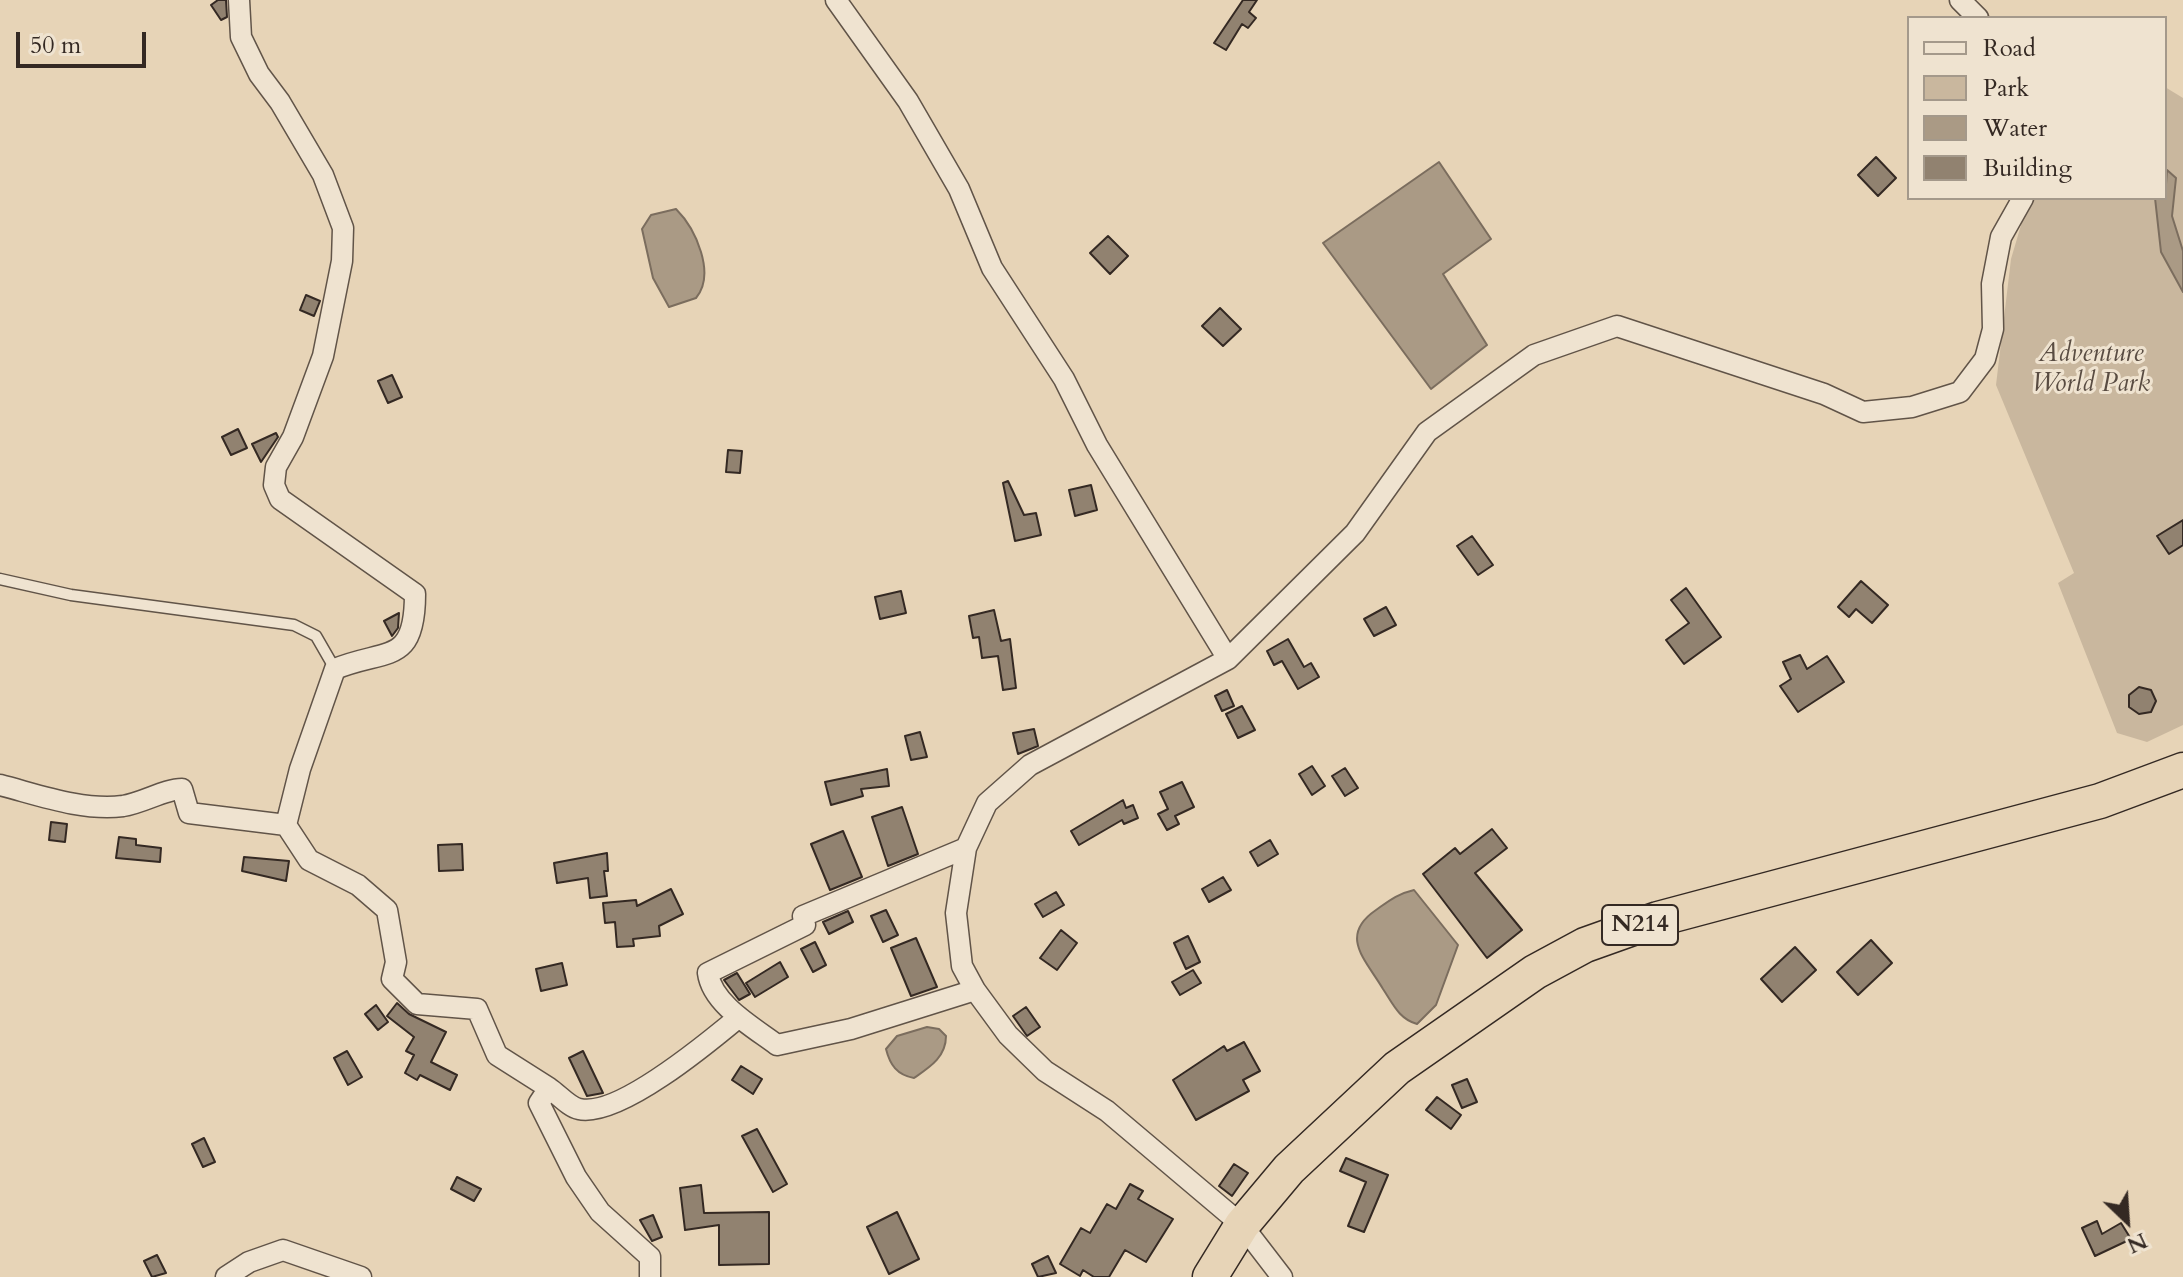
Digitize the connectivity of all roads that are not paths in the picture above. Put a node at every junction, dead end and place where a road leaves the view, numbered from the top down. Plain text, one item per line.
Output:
1 (239, 0) edge
2 (836, 0) edge
3 (1960, 0) edge
4 (1976, 16) edge
5 (2022, 200) edge
6 (0, 579) edge
7 (1228, 659) junction
8 (335, 669) junction
9 (2183, 770) edge
10 (0, 785) edge
11 (286, 825) junction
12 (966, 848) junction
13 (975, 990) junction
14 (739, 1017) junction
15 (549, 1088) junction
16 (1242, 1225) junction
17 (226, 1277) edge
18 (361, 1277) edge
19 (650, 1277) edge
20 (1210, 1277) edge
21 (1282, 1277) edge

1 - 8 street
2 - 7 street
3 - 4 street
5 - 7 street
6 - 8 lane
7 - 12 street
8 - 11 street
9 - 16 highway, N214
10 - 11 street
11 - 15 street
12 - 13 street
12 - 14 street
13 - 14 street
13 - 16 street
14 - 15 street
15 - 19 street
16 - 20 highway, N214
16 - 21 street
17 - 18 street

